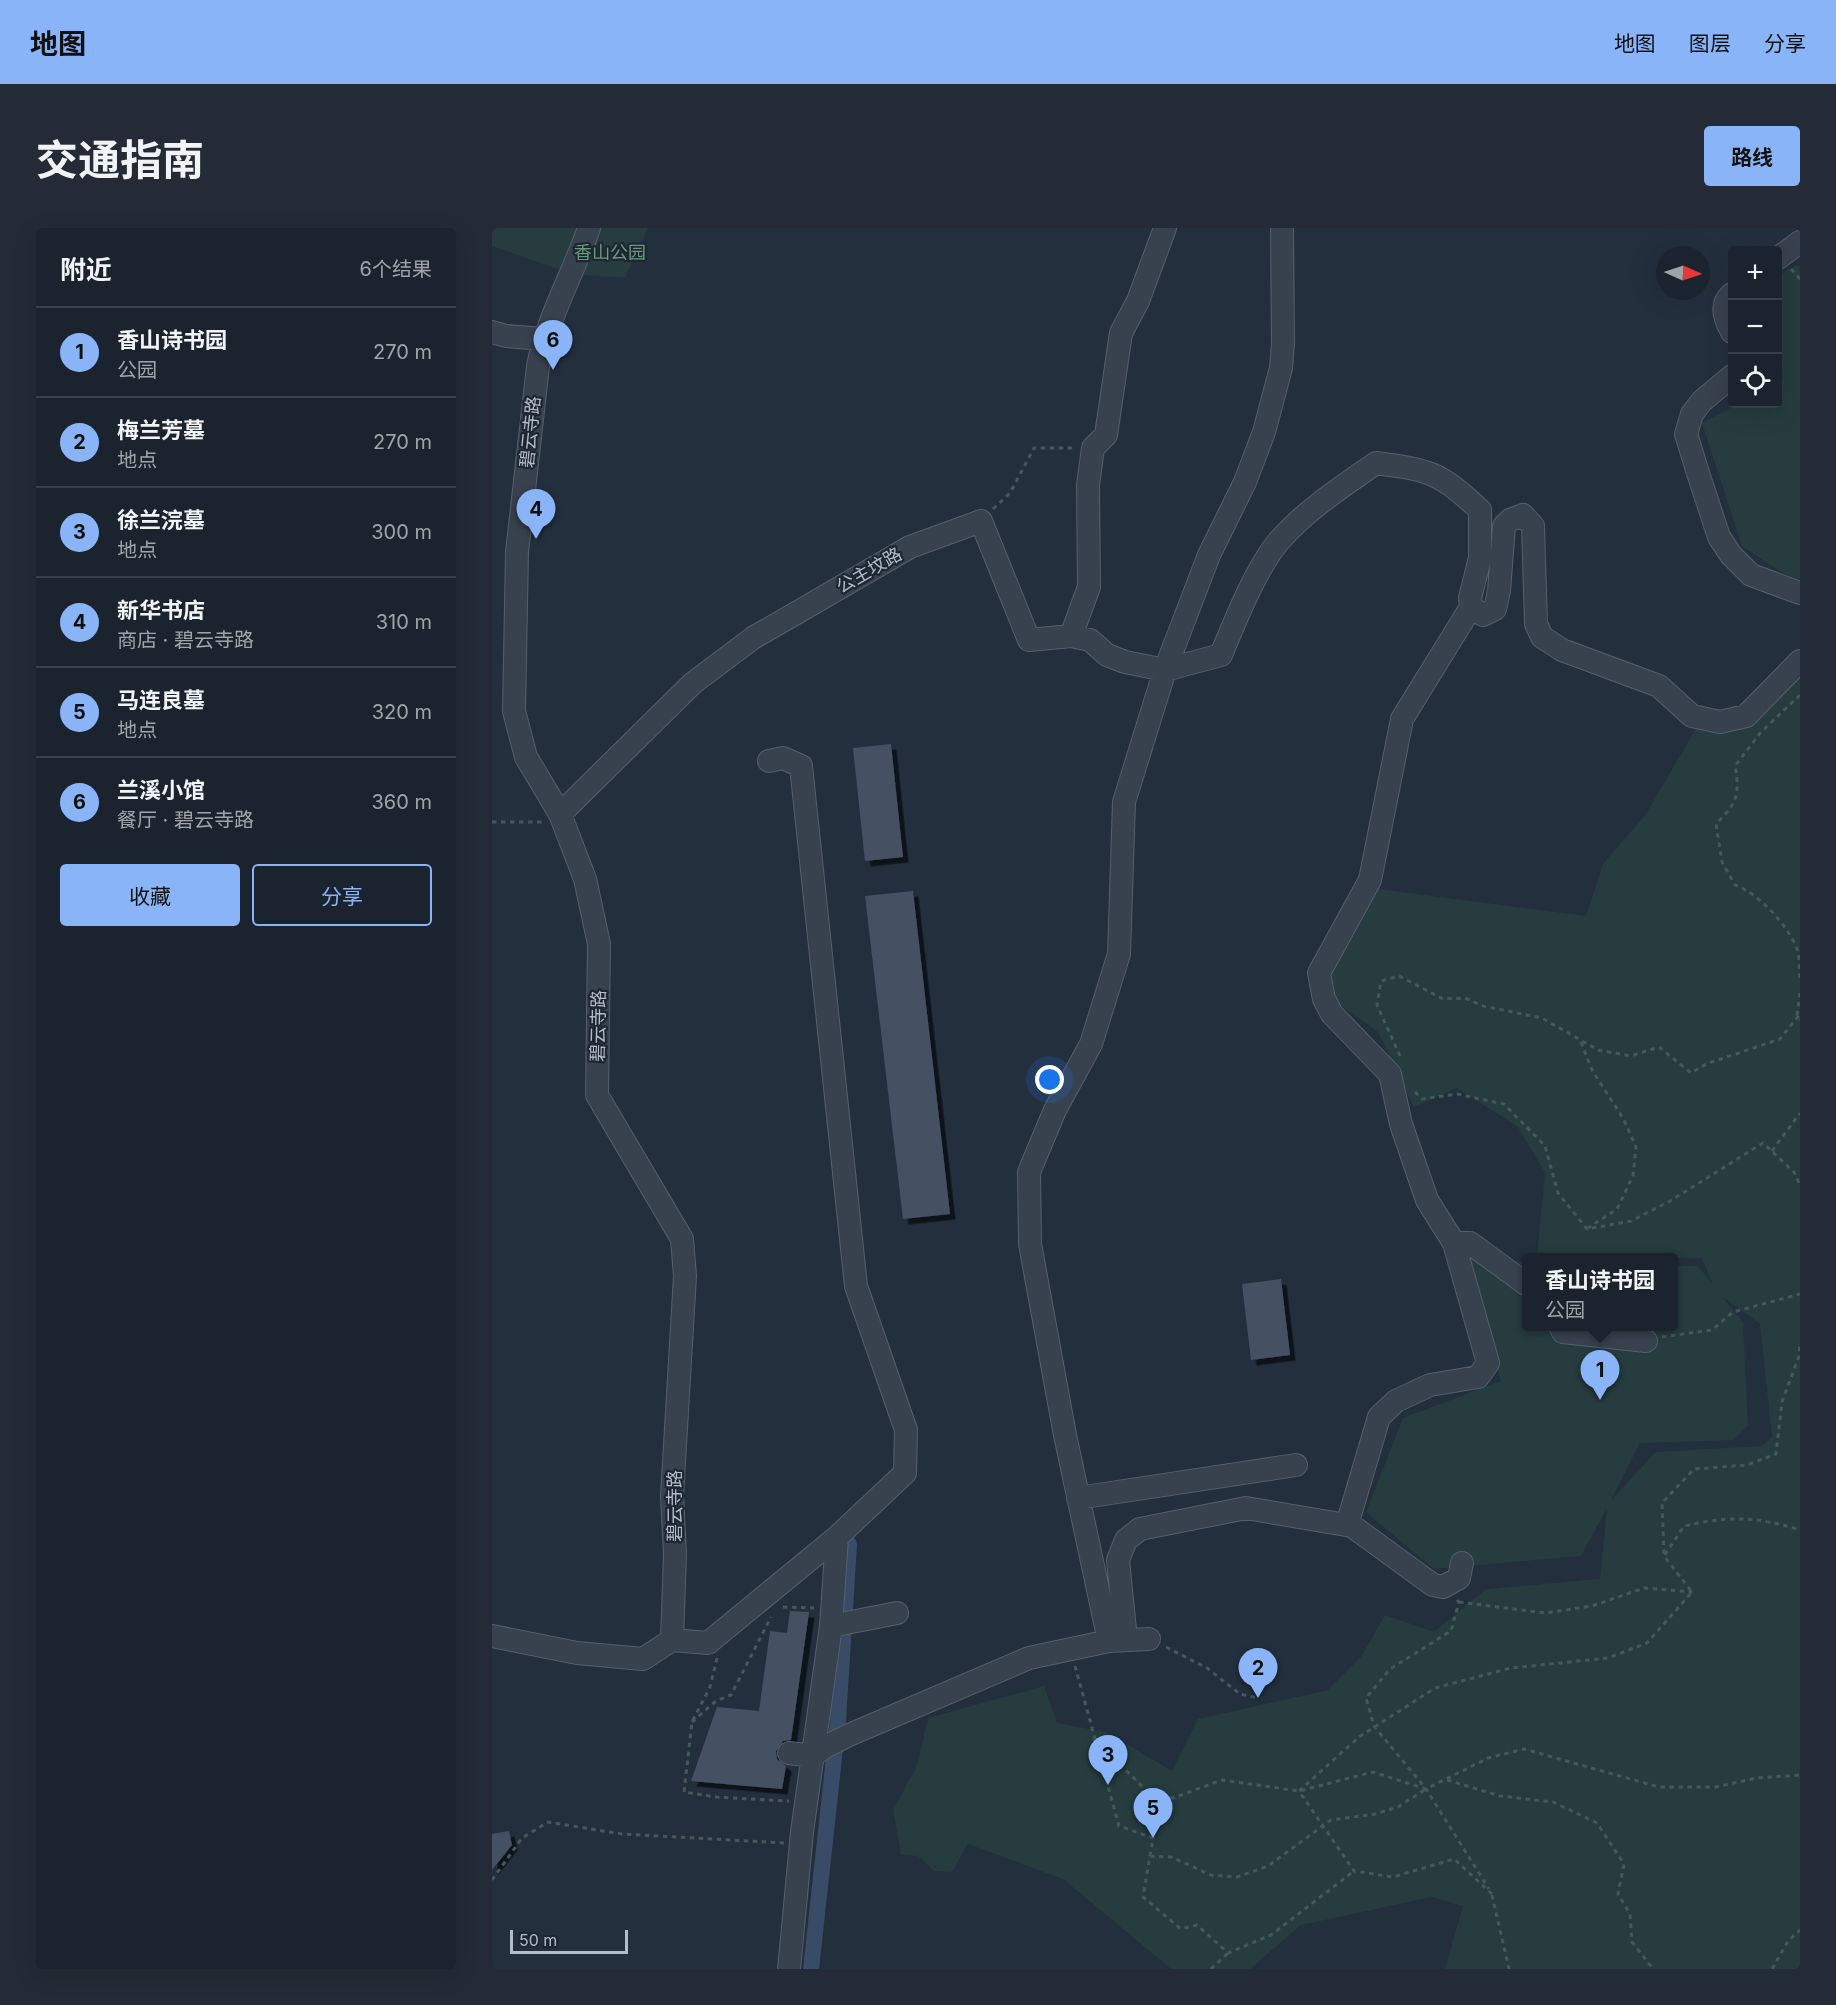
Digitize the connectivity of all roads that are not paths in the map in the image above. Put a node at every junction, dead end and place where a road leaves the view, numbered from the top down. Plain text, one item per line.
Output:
1 (589, 228) edge
2 (1165, 228) edge
3 (1282, 228) edge
4 (1800, 243) edge
5 (1782, 255) edge
6 (1728, 300) edge
7 (1728, 325) edge
8 (492, 332) edge
9 (543, 339) junction
10 (1728, 379) edge
11 (1800, 593) edge
12 (1471, 607) junction
13 (1071, 636) junction
14 (1800, 662) edge
15 (1165, 670) junction
16 (769, 761) dead end
17 (561, 818) junction
18 (1454, 1243) junction
19 (1522, 1280) edge
20 (1562, 1331) edge
21 (1646, 1341) road end
22 (1296, 1465) dead end
23 (1078, 1498) junction
24 (1347, 1525) junction
25 (837, 1537) junction
26 (1462, 1563) dead end
27 (897, 1613) dead end
28 (832, 1622) junction
29 (492, 1636) edge
30 (1149, 1639) road end
31 (672, 1640) junction
32 (1117, 1640) junction
33 (819, 1751) junction
34 (789, 1753) dead end
35 (789, 1969) edge

1 - 9 street, 碧云寺路
2 - 13 street
3 - 15 street
4 - 5 street
6 - 7 street
8 - 9 street
9 - 17 street, 碧云寺路
10 - 11 street
12 - 14 street
12 - 15 street
12 - 18 street
13 - 15 street
13 - 17 street, 公主坟路
15 - 23 street
16 - 25 street
17 - 31 street, 碧云寺路
18 - 19 street
18 - 24 street
20 - 21 street
22 - 23 street
23 - 32 street
24 - 26 street
24 - 32 street
25 - 28 street
25 - 31 street
27 - 28 street
28 - 33 street
29 - 31 street
30 - 32 street
32 - 33 street
33 - 34 street
33 - 35 street

